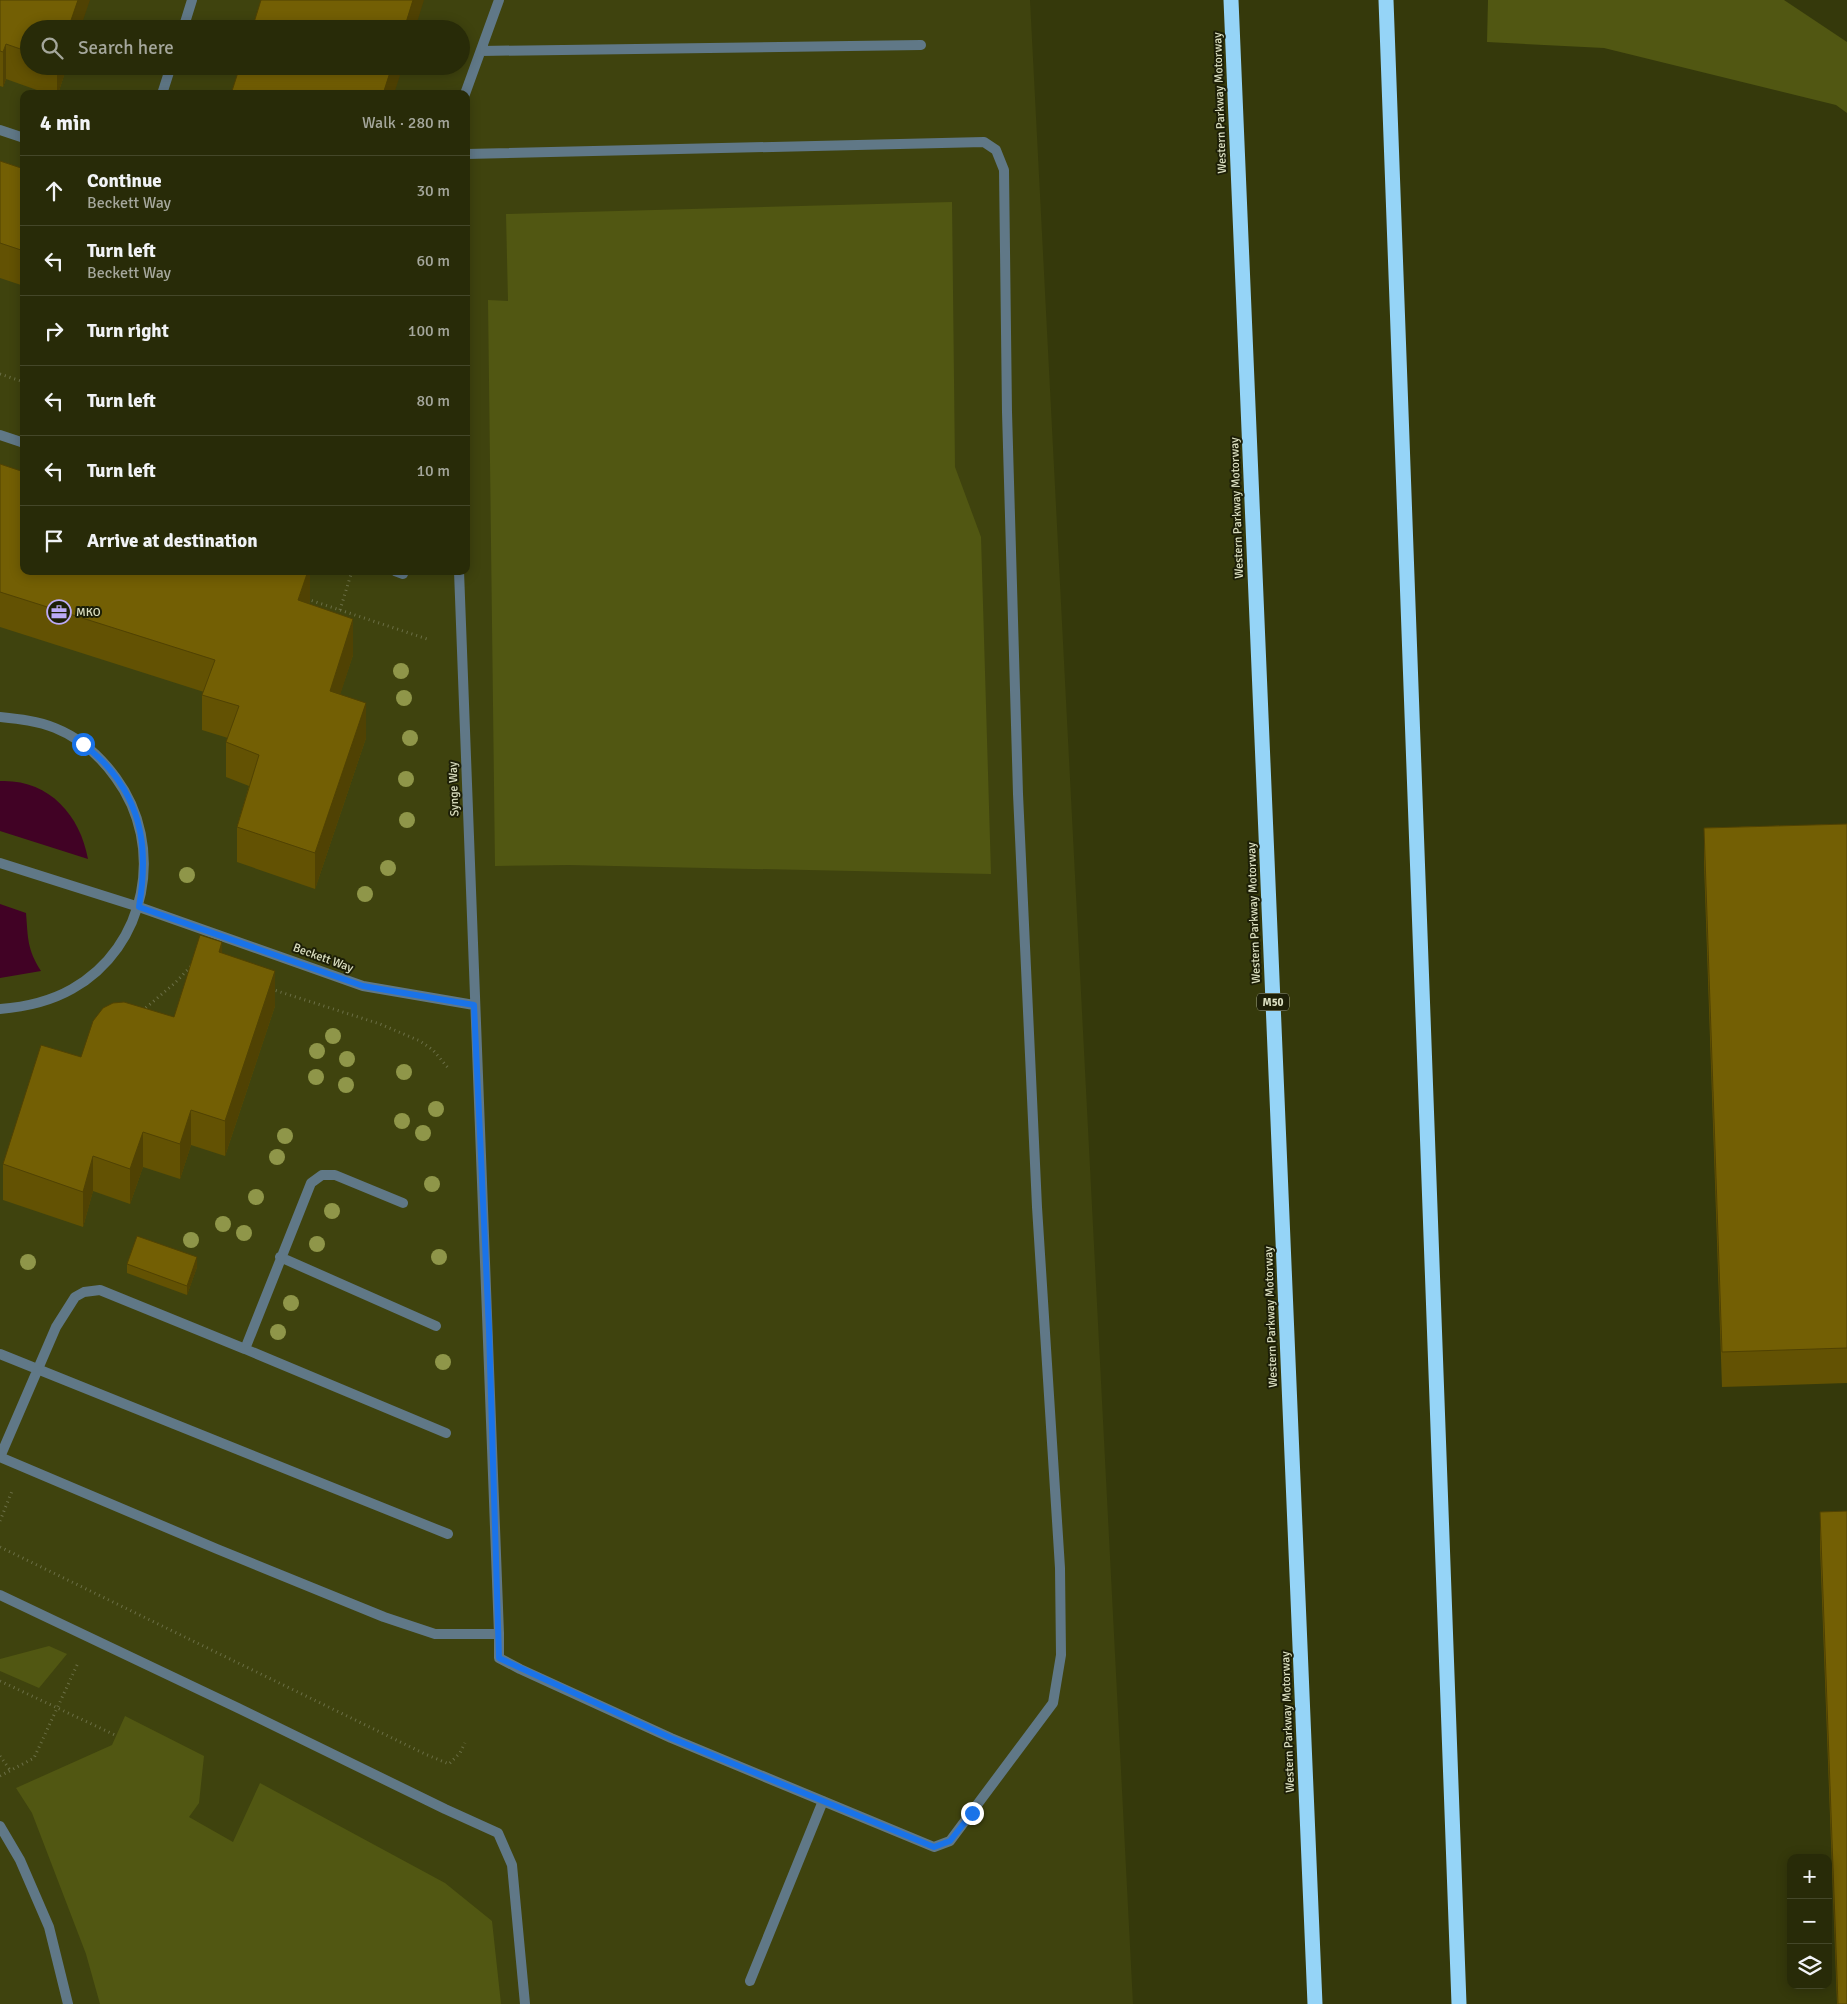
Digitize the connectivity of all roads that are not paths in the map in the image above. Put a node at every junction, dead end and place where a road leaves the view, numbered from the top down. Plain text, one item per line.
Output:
1 (192, 0) edge
2 (499, 0) edge
3 (1231, 0) edge
4 (1386, 0) edge
5 (185, 20) edge
6 (921, 45) dead end
7 (481, 51) junction
8 (167, 75) edge
9 (163, 90) edge
10 (466, 90) edge
11 (0, 130) edge
12 (20, 137) edge
13 (470, 154) edge
14 (0, 434) edge
15 (20, 442) edge
16 (459, 575) edge
17 (0, 717) edge
18 (0, 863) edge
19 (139, 907) junction
20 (474, 1005) junction
21 (0, 1010) edge
22 (403, 1203) dead end
23 (280, 1257) junction
24 (436, 1326) dead end
25 (245, 1349) junction
26 (0, 1354) edge
27 (37, 1370) junction
28 (446, 1433) dead end
29 (448, 1534) dead end
30 (0, 1595) edge
31 (499, 1634) junction
32 (823, 1801) junction
33 (0, 1826) edge
34 (750, 1982) dead end
35 (68, 2004) edge
36 (525, 2004) edge
37 (1315, 2004) edge
38 (1459, 2004) edge

1 - 5 street
2 - 7 street
3 - 37 highway, Western Parkway Motorway / M50
4 - 38 highway
6 - 7 street
7 - 10 street
8 - 9 street
11 - 12 street
13 - 32 street
14 - 15 street
16 - 20 street, Synge Way
17 - 19 street
18 - 19 street, Beckett Way
19 - 20 street, Beckett Way
19 - 21 street
20 - 31 street, Synge Way
22 - 23 street
23 - 24 street
23 - 25 street
25 - 27 street
25 - 28 street
26 - 27 street
27 - 29 street
27 - 31 street
30 - 36 street
31 - 32 street, Synge Way
32 - 34 street
33 - 35 street

